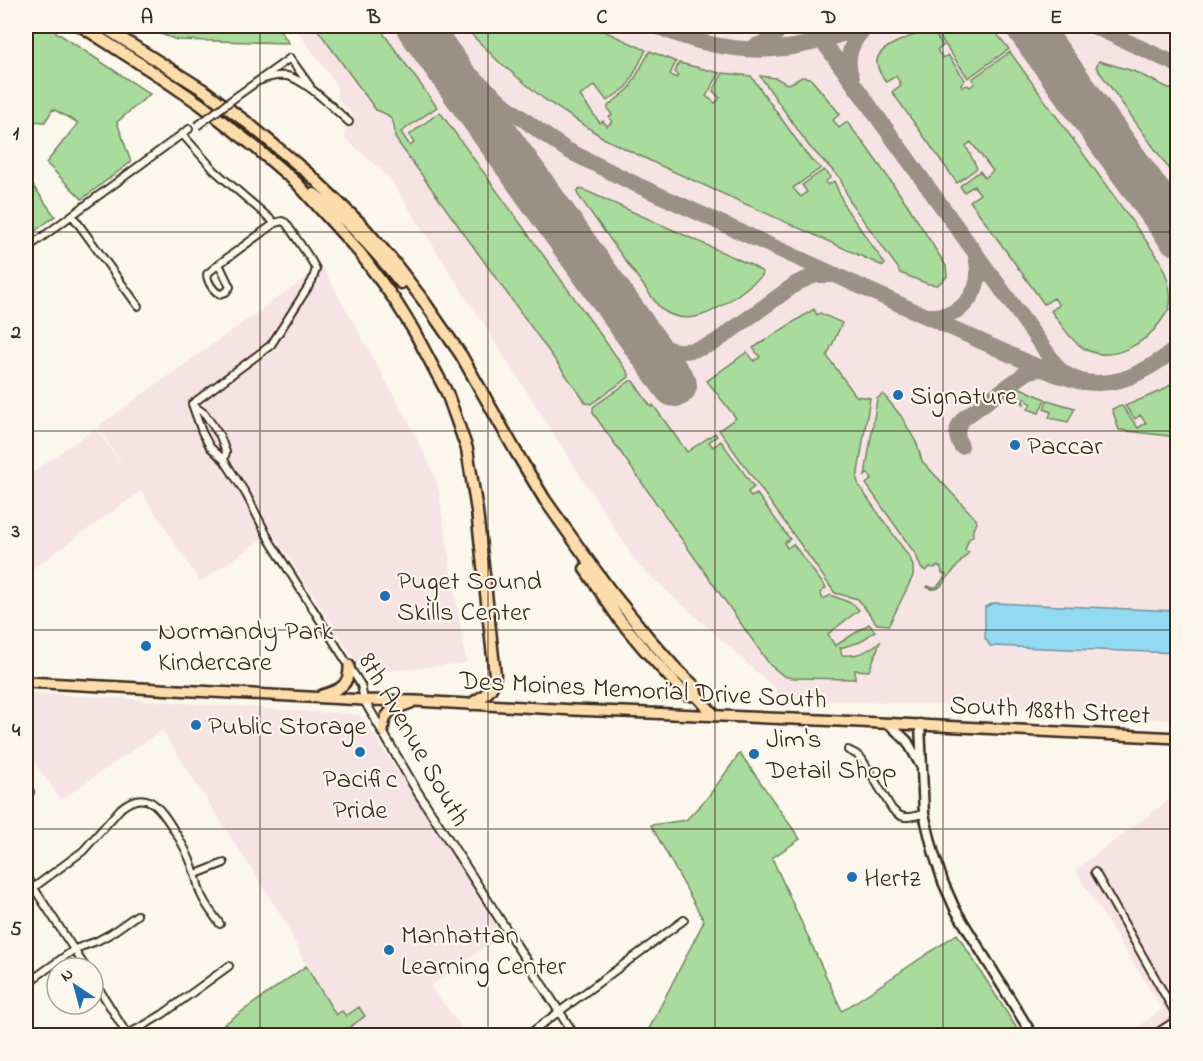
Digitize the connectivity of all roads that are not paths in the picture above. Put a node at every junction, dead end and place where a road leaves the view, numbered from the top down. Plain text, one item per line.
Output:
1 (81, 26) edge
2 (102, 26) edge
3 (259, 81) junction
4 (314, 91) junction
5 (349, 122) dead end
6 (197, 126) dead end
7 (189, 129) dead end
8 (183, 134) junction
9 (296, 182) junction
10 (72, 215) junction
11 (275, 223) junction
12 (26, 249) edge
13 (219, 264) junction
14 (138, 306) dead end
15 (192, 405) junction
16 (224, 460) junction
17 (349, 665) junction
18 (26, 682) edge
19 (697, 696) junction
20 (314, 697) junction
21 (364, 700) junction
22 (416, 701) junction
23 (471, 704) junction
24 (714, 715) junction
25 (888, 723) junction
26 (920, 724) junction
27 (383, 732) junction
28 (1178, 738) edge
29 (848, 750) dead end
30 (922, 767) junction
31 (924, 814) junction
32 (224, 862) dead end
33 (1095, 872) dead end
34 (196, 874) junction
35 (26, 876) edge
36 (33, 888) junction
37 (137, 915) dead end
38 (684, 920) dead end
39 (220, 924) dead end
40 (75, 949) junction
41 (79, 956) edge
42 (229, 966) dead end
43 (26, 984) edge
44 (105, 999) edge
45 (559, 1010) junction
46 (1178, 1019) edge
47 (126, 1035) edge
48 (526, 1035) edge
49 (575, 1035) edge
50 (1033, 1035) edge
51 (1152, 1035) edge

1 - 9 highway
2 - 19 highway
3 - 4 street
3 - 4 street
3 - 6 street, bridge
4 - 5 street
7 - 8 street
8 - 10 street
8 - 11 street
9 - 19 highway
9 - 23 highway
10 - 12 street
10 - 14 street
11 - 13 street
11 - 15 street
13 - 13 street
15 - 16 street, 8th Avenue South
15 - 16 street, 8th Avenue South
16 - 17 street, 8th Avenue South
17 - 20 main road
17 - 21 street, 8th Avenue South
18 - 20 main road, Des Moines Memorial Drive South
19 - 24 highway
20 - 21 main road, Des Moines Memorial Drive South
21 - 22 main road, Des Moines Memorial Drive South
21 - 27 street, 8th Avenue South
22 - 23 main road, Des Moines Memorial Drive South
22 - 27 main road
23 - 24 main road, Des Moines Memorial Drive South
24 - 25 main road, Des Moines Memorial Drive South
25 - 26 main road, Des Moines Memorial Drive South
25 - 30 main road
26 - 28 main road, South 188th Street
26 - 30 main road
27 - 45 street, 8th Avenue South
29 - 31 street
30 - 31 main road
31 - 50 main road
32 - 34 street
33 - 46 street
34 - 36 street
34 - 39 street
35 - 36 street
36 - 40 street
37 - 40 street
38 - 45 street
40 - 41 street
40 - 43 street
42 - 47 street
44 - 47 street
45 - 48 street
45 - 49 street, 8th Avenue South
46 - 51 street

